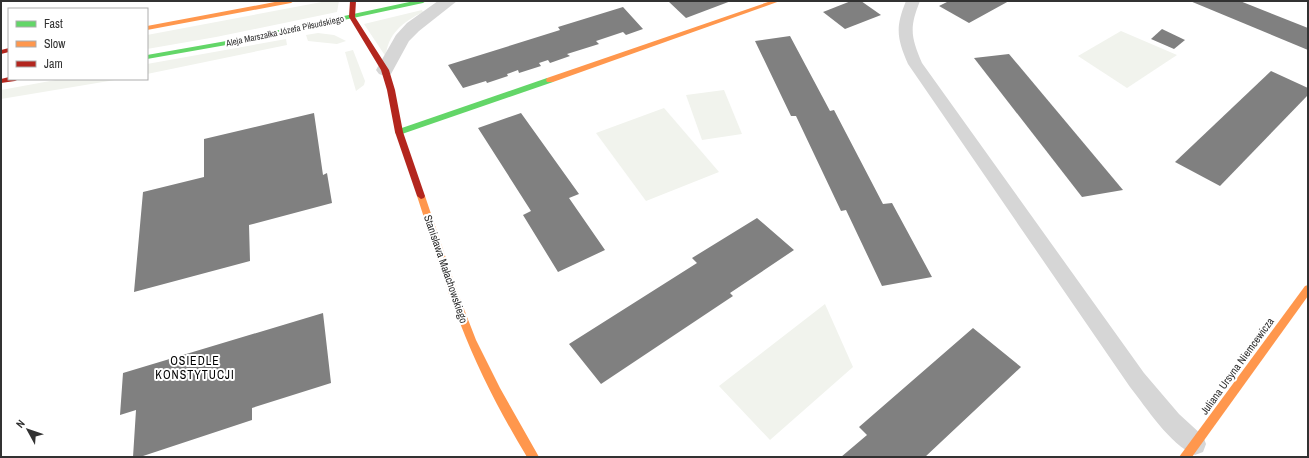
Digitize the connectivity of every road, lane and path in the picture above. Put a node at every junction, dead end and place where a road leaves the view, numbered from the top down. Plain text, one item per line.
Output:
1 (291, 1) edge
2 (353, 1) edge
3 (423, 1) edge
4 (448, 1) edge
5 (777, 1) edge
6 (913, 1) edge
7 (257, 5) edge
8 (352, 17) junction
9 (148, 28) edge
10 (148, 57) edge
11 (385, 70) junction
12 (399, 132) junction
13 (1308, 289) edge
14 (1190, 450) edge
15 (533, 457) edge

1 - 7 street
2 - 8 street
3 - 8 street, Aleja Marszałka Józefa Piłsudskiego
4 - 11 street
5 - 12 street
6 - 14 lane
7 - 9 street
8 - 10 street, Aleja Marszałka Józefa Piłsudskiego
8 - 11 street, Stanisława Małachowskiego
11 - 12 street, Stanisława Małachowskiego
12 - 15 street, Stanisława Małachowskiego
13 - 14 street, Juliana Ursyna Niemcewicza

